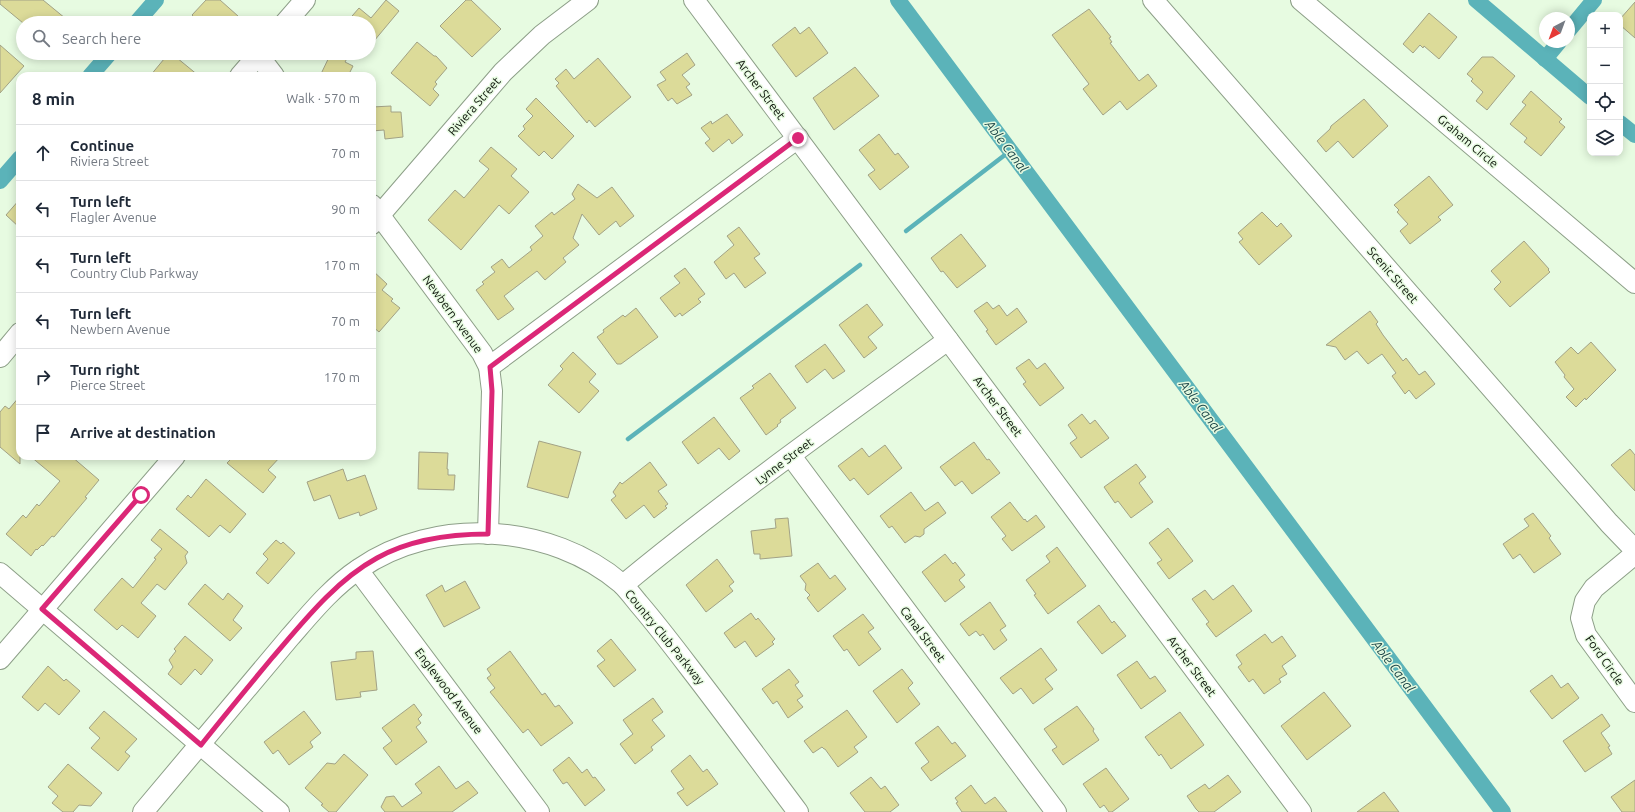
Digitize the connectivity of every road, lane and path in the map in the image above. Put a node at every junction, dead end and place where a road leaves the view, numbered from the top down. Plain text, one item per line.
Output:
1 (305, 0) edge
2 (588, 0) edge
3 (694, 0) edge
4 (1301, 0) edge
5 (1155, 1) edge
6 (291, 16) edge
7 (254, 60) edge
8 (263, 60) edge
9 (243, 72) edge
10 (271, 72) edge
11 (798, 138) junction
12 (376, 214) edge
13 (376, 216) edge
14 (1635, 283) edge
15 (16, 338) edge
16 (948, 340) junction
17 (0, 357) edge
18 (490, 367) junction
19 (791, 456) junction
20 (172, 460) edge
21 (488, 534) junction
22 (1635, 550) edge
23 (1635, 554) edge
24 (358, 570) junction
25 (0, 574) edge
26 (623, 585) junction
27 (42, 609) junction
28 (0, 659) edge
29 (1635, 702) edge
30 (201, 745) junction
31 (1298, 811) edge
32 (143, 812) edge
33 (278, 812) edge
34 (539, 812) edge
35 (798, 812) edge
36 (1056, 812) edge

1 - 6 street
2 - 12 street, Riviera Street
3 - 11 street, Archer Street
4 - 14 street, Graham Circle
5 - 22 street, Scenic Street
7 - 9 street
8 - 10 street
11 - 16 street, Archer Street
11 - 18 street
13 - 18 street, Newbern Avenue
15 - 17 street
16 - 19 street, Lynne Street
16 - 31 street, Archer Street
18 - 21 street, Newbern Avenue
19 - 26 street, Lynne Street
19 - 36 street, Canal Street
20 - 27 street
21 - 24 street, Country Club Parkway
21 - 26 street, Country Club Parkway
23 - 29 street, Ford Circle
24 - 30 street, Country Club Parkway
24 - 34 street, Englewood Avenue
25 - 27 street
26 - 35 street, Country Club Parkway
27 - 28 street
27 - 30 street
30 - 32 street, Country Club Parkway
30 - 33 street

